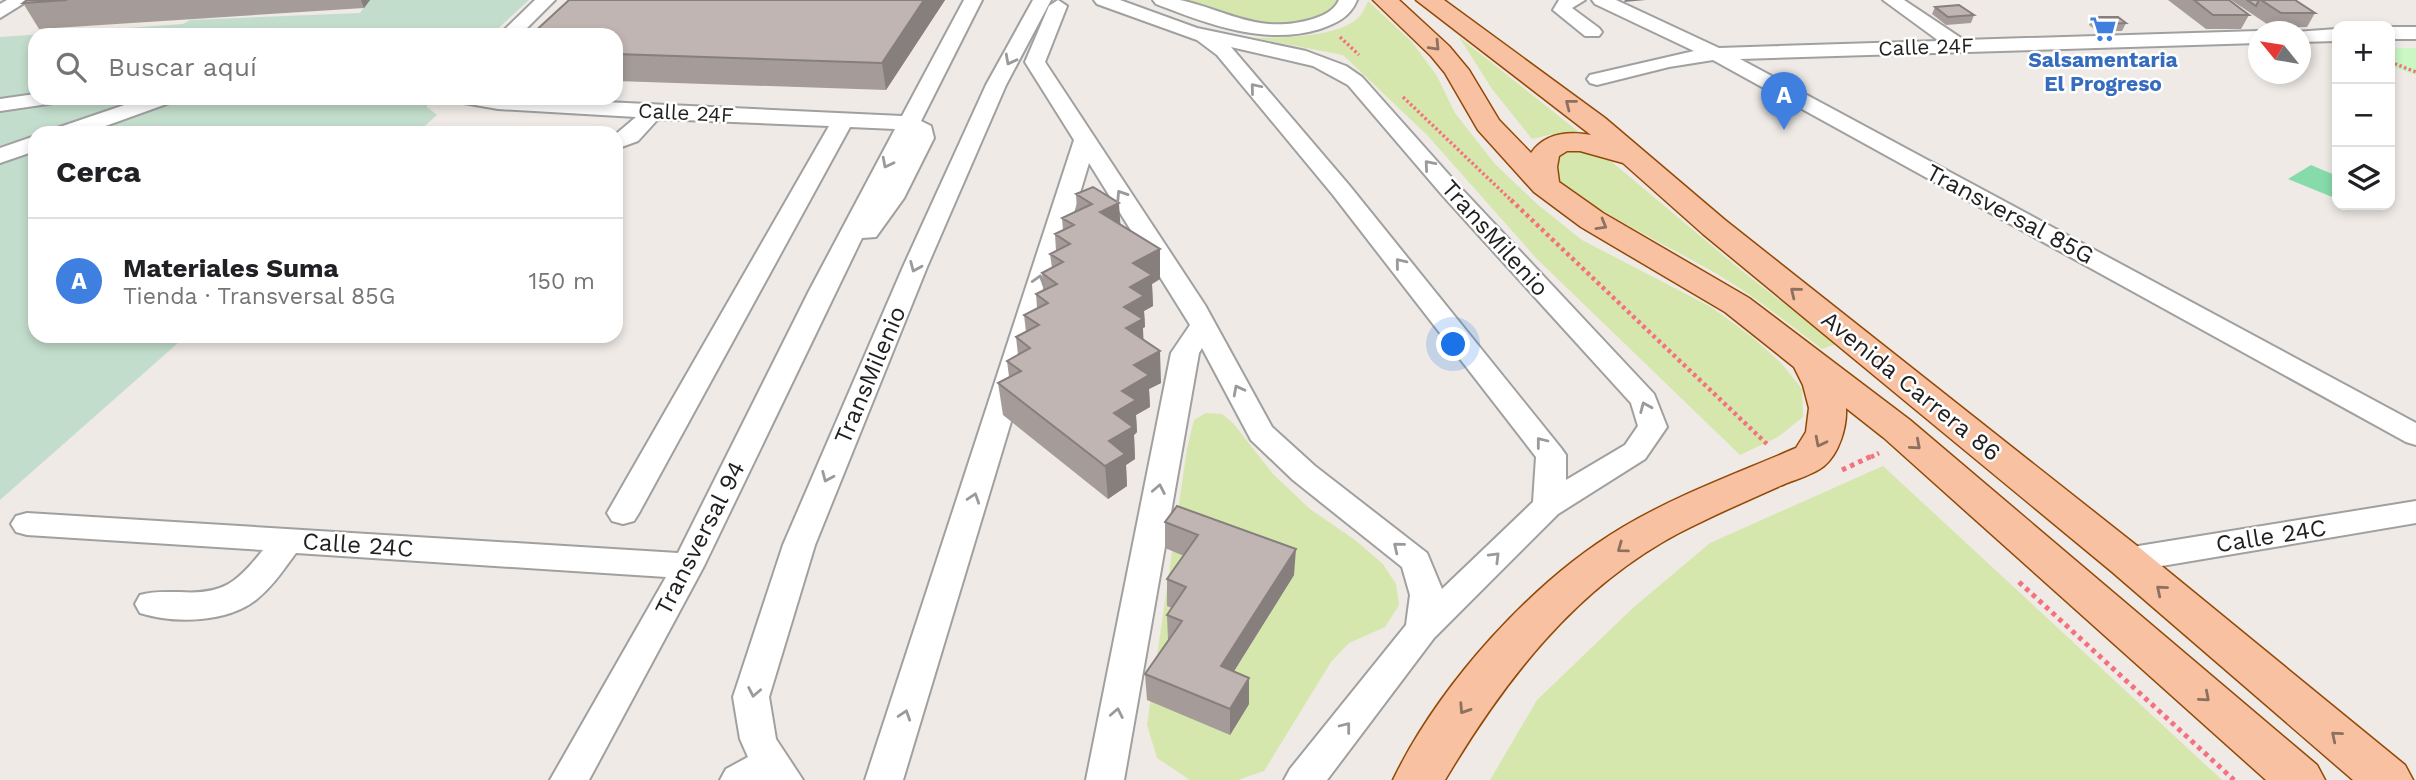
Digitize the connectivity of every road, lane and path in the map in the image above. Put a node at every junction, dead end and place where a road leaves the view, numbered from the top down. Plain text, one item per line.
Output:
1 (20, 0) edge
2 (546, 0) edge
3 (973, 0) edge
4 (993, 0) edge
5 (1042, 0) edge
6 (1060, 0) edge
7 (1103, 0) edge
8 (1162, 0) edge
9 (1348, 0) edge
10 (1385, 0) edge
11 (1428, 0) edge
12 (1576, 0) edge
13 (1601, 0) edge
14 (1892, 0) edge
15 (0, 12) edge
16 (2246, 19) edge
17 (2249, 21) edge
18 (1324, 22) junction
19 (516, 28) edge
20 (1191, 32) junction
21 (1592, 32) dead end
22 (2395, 33) edge
23 (2416, 33) edge
24 (2332, 35) edge
25 (2311, 36) edge
26 (2248, 37) edge
27 (953, 38) junction
28 (1959, 46) junction
29 (1716, 54) junction
30 (1363, 60) dead end
31 (2395, 64) edge
32 (2416, 72) edge
33 (1597, 79) dead end
34 (1394, 88) dead end
35 (28, 101) edge
36 (0, 105) edge
37 (145, 105) edge
38 (532, 105) edge
39 (653, 112) junction
40 (843, 120) junction
41 (908, 123) junction
42 (85, 126) edge
43 (623, 139) edge
44 (1086, 140) junction
45 (28, 146) edge
46 (0, 156) edge
47 (1642, 163) junction
48 (1545, 187) junction
49 (1203, 325) junction
50 (1805, 356) junction
51 (2416, 435) edge
52 (1811, 457) junction
53 (1889, 462) dead end
54 (1547, 506) junction
55 (2416, 512) edge
56 (623, 513) dead end
57 (27, 524) dead end
58 (288, 541) junction
59 (2126, 560) junction
60 (688, 566) junction
61 (2011, 574) dead end
62 (152, 604) dead end
63 (1422, 629) junction
64 (764, 775) edge
65 (569, 780) edge
66 (884, 780) edge
67 (1105, 780) edge
68 (1303, 780) edge
69 (1418, 780) edge
70 (2234, 780) edge
71 (2300, 780) edge
72 (2388, 780) edge

1 - 15 street
2 - 19 street
3 - 27 street
4 - 27 street
5 -> 64 street, TransMilenio
6 - 44 street, TransMilenio
7 - 20 street, TransMilenio
8 - 18 street
9 - 18 street
10 -> 48 main road, Avenida Carrera 86
47 -> 11 main road, Avenida Carrera 86
12 - 21 street
13 - 29 street, Transversal 85G
14 - 28 street
16 - 17 street
18 - 30 path
54 -> 20 street, TransMilenio
54 -> 20 street, TransMilenio
22 - 23 street
24 - 25 street
26 - 28 street, Calle 24F
27 - 41 street
28 - 29 street, Calle 24F
29 - 33 street, Calle 24F
29 - 51 street, Transversal 85G
31 - 32 path
34 - 52 path
35 - 36 street
37 - 42 street
38 - 39 street, Calle 24F
39 - 40 street, Calle 24F
39 - 43 street
40 - 41 street, Calle 24F
40 - 56 street
41 - 60 street, Transversal 94
49 -> 44 street, TransMilenio
66 -> 44 street
45 - 46 street
47 - 48 main road
59 -> 47 main road, Avenida Carrera 86
48 -> 50 main road, Avenida Carrera 86
63 -> 49 street, TransMilenio
67 -> 49 street
50 -> 52 main road
50 -> 71 main road, Avenida Carrera 86
52 - 53 path
52 -> 69 main road
63 -> 54 street, TransMilenio
55 - 59 street, Calle 24C
57 - 58 street, Calle 24C
58 - 60 street, Calle 24C
58 - 62 street
72 -> 59 main road, Avenida Carrera 86
60 - 65 street, Transversal 94
61 - 70 path
68 -> 63 street, TransMilenio

